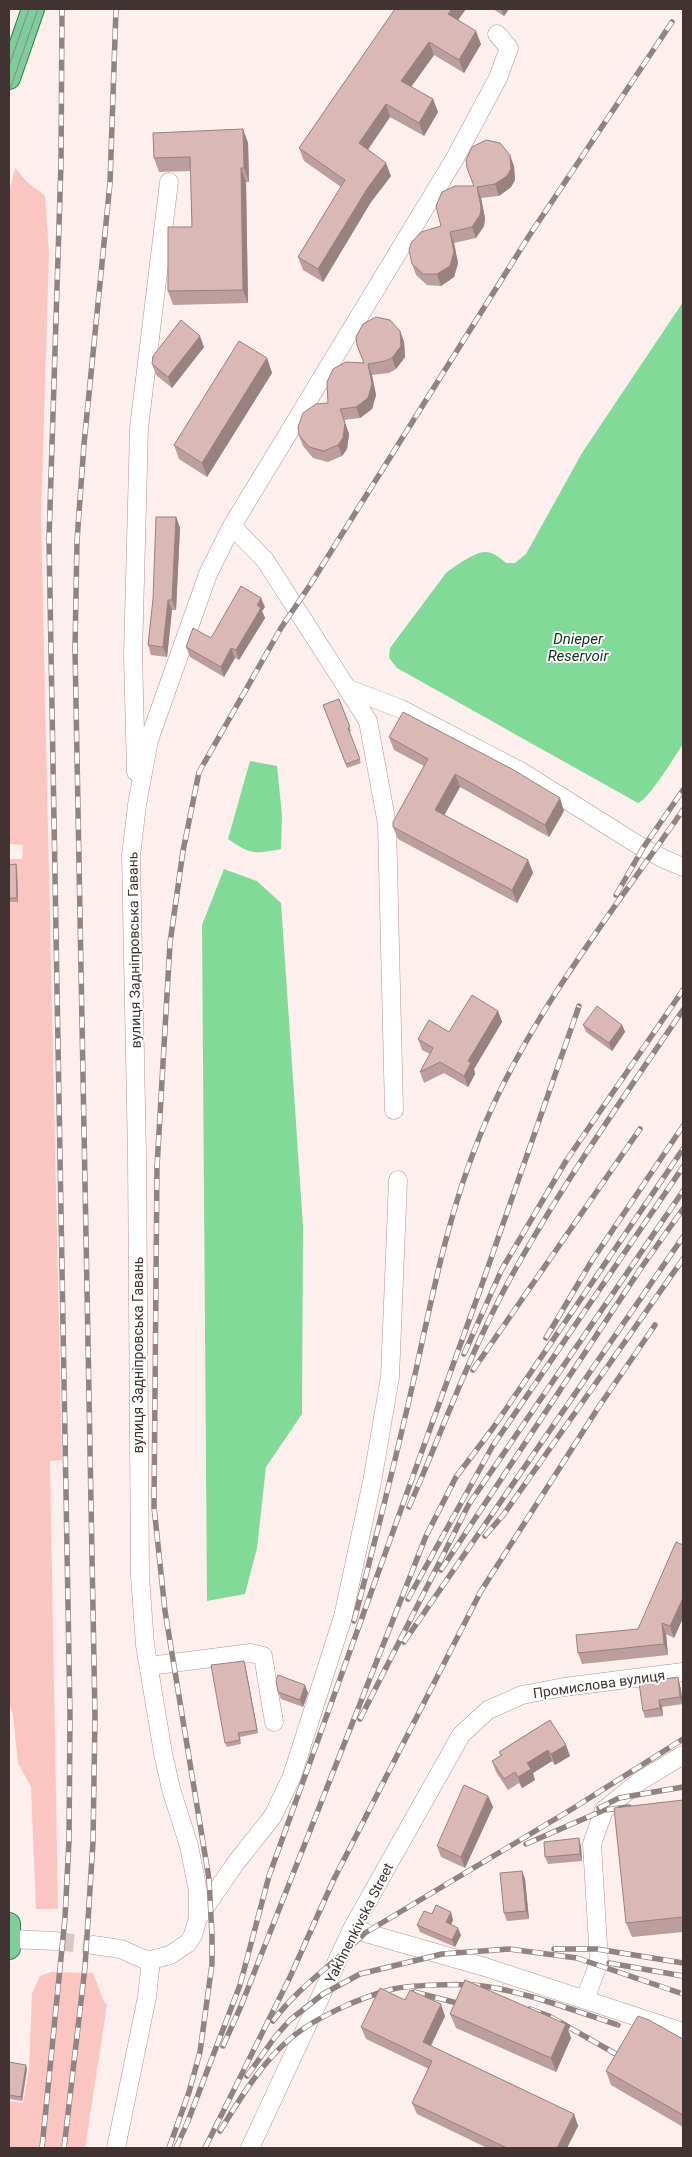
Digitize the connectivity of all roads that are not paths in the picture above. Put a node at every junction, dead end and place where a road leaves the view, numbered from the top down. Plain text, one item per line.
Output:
1 (33, 9) edge
2 (497, 34) dead end
3 (9, 78) edge
4 (169, 182) dead end
5 (232, 526) junction
6 (350, 690) junction
7 (137, 805) junction
8 (683, 867) edge
9 (394, 1110) dead end
10 (398, 1180) dead end
11 (683, 1657) edge
12 (149, 1666) junction
13 (679, 1673) edge
14 (488, 1710) joint
15 (274, 1722) dead end
16 (683, 1755) edge
17 (198, 1918) junction
18 (9, 1924) edge
19 (352, 1930) junction
20 (9, 1938) edge
21 (56, 1941) tunnel mouth
22 (93, 1945) tunnel mouth
23 (9, 1948) edge
24 (151, 1960) junction
25 (585, 2000) junction
26 (683, 2032) edge
27 (116, 2148) edge
28 (250, 2148) edge

1 - 3 main road
2 - 5 street, вулиця Задніпровська Гавань
4 - 7 street
5 - 6 street
5 - 7 street, вулиця Задніпровська Гавань
6 - 8 street
6 - 9 street
7 - 12 street, вулиця Задніпровська Гавань
10 - 17 street
11 - 13 street
12 - 15 street
12 - 17 street, вулиця Задніпровська Гавань
13 - 14 street, Промислова вулиця
14 - 19 street, Yakhnenkivska Street
16 - 25 street
17 - 24 street, вулиця Задніпровська Гавань
18 - 20 main road
19 - 25 street
19 - 28 street, Yakhnenkivska Street
20 - 21 street
20 - 23 main road
22 - 24 street
24 - 27 street
25 - 26 street

